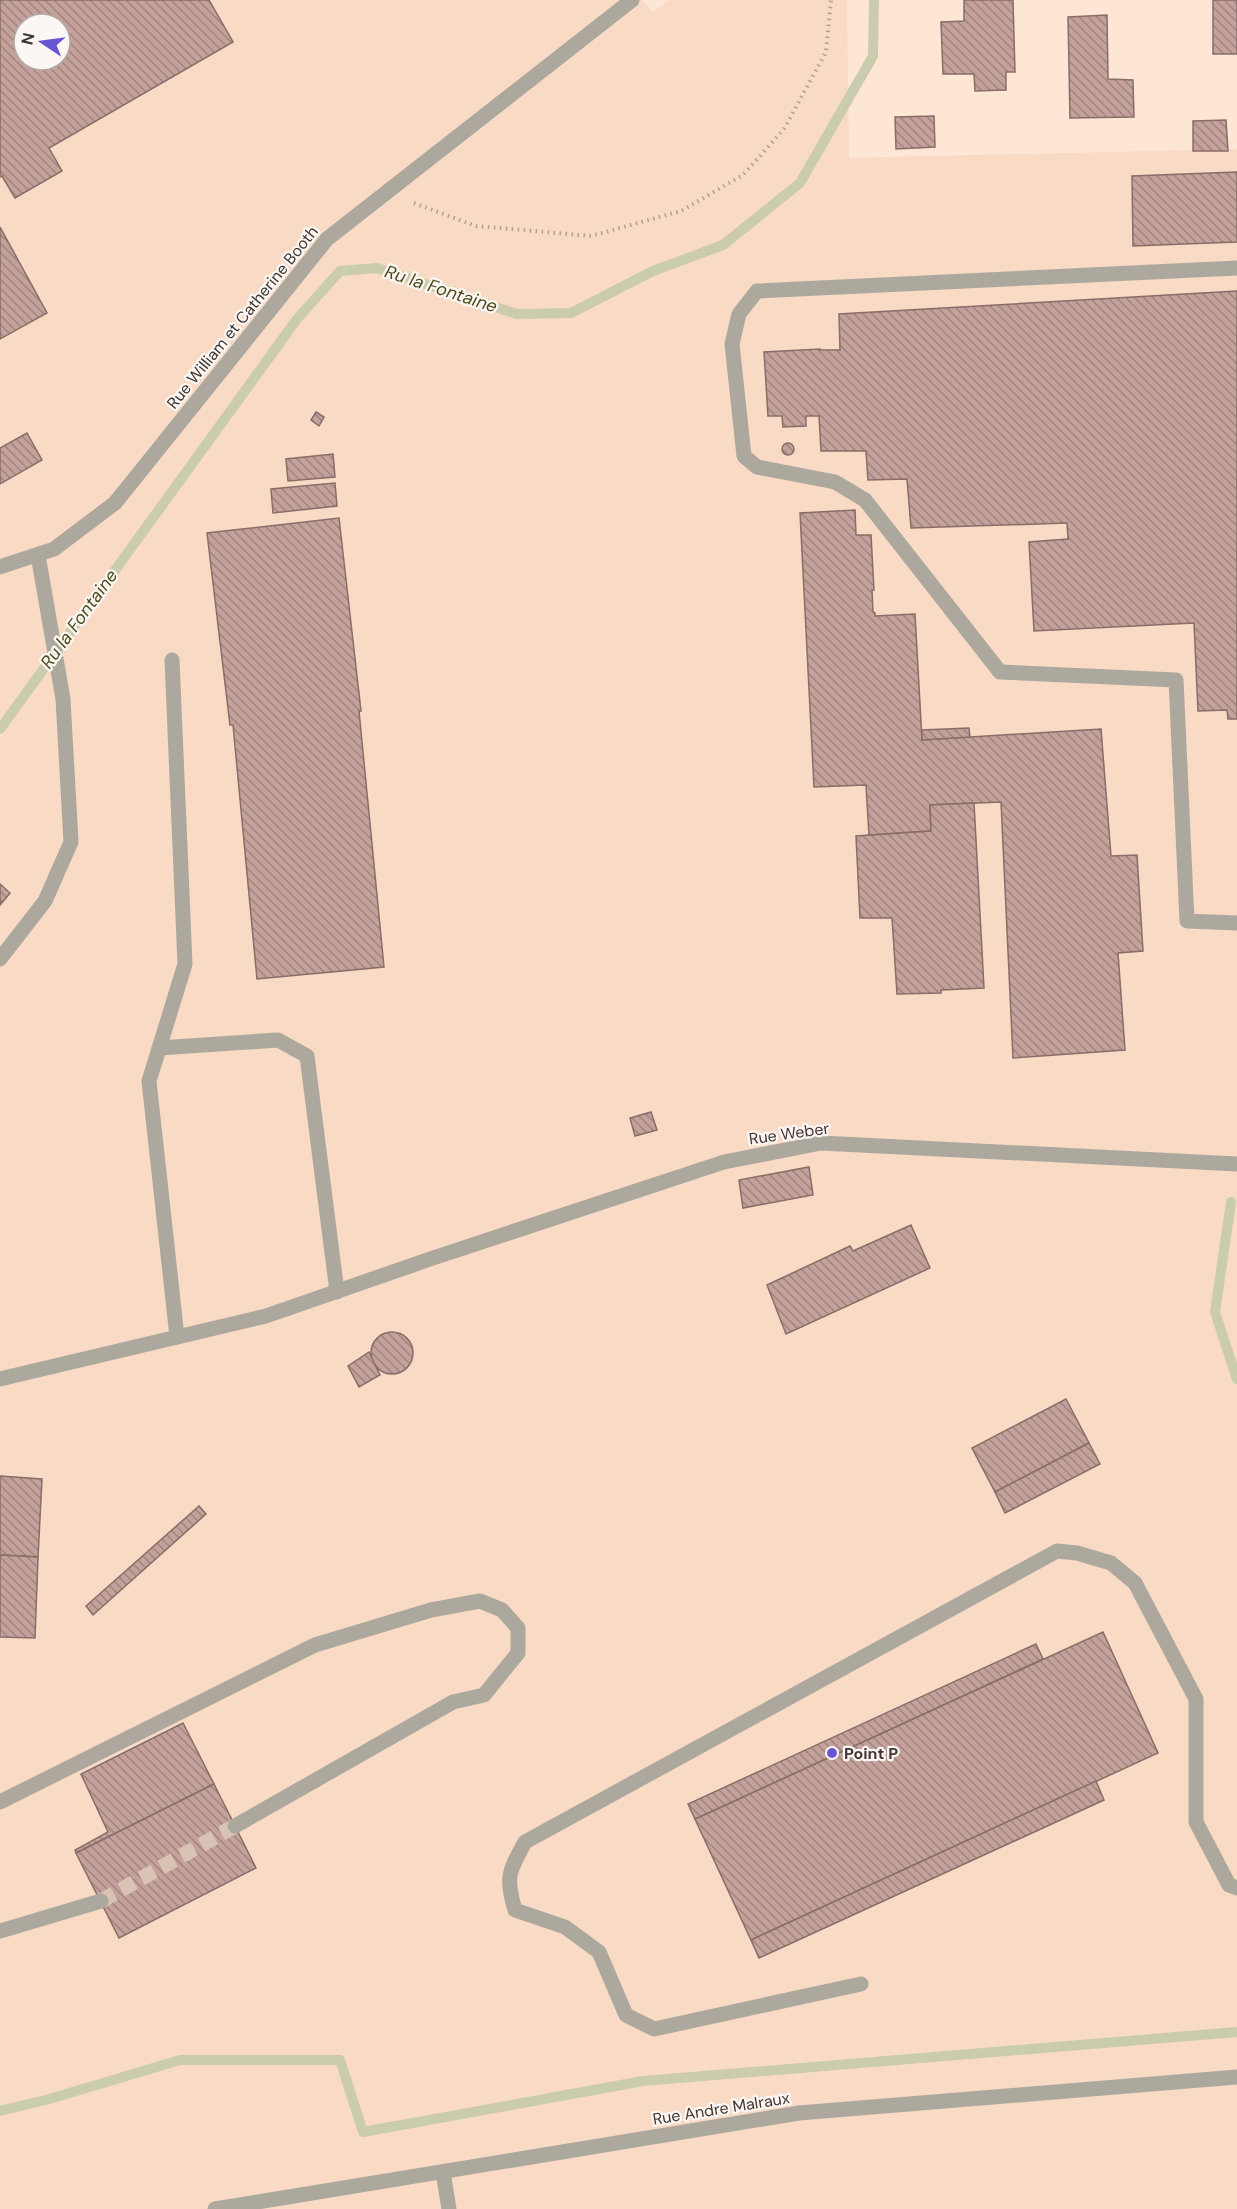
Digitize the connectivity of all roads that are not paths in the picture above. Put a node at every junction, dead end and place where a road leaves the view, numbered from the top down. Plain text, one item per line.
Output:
1 (632, 0) edge
2 (1237, 268) edge
3 (38, 555) junction
4 (0, 567) edge
5 (172, 660) dead end
6 (1237, 923) edge
7 (0, 959) edge
8 (159, 1048) junction
9 (1237, 1164) edge
10 (336, 1292) junction
11 (177, 1337) junction
12 (0, 1379) edge
13 (0, 1802) edge
14 (235, 1826) tunnel mouth
15 (1237, 1888) edge
16 (101, 1901) tunnel mouth
17 (0, 1931) edge
18 (861, 1984) dead end
19 (1237, 2077) edge
20 (443, 2172) junction
21 (215, 2209) edge
22 (449, 2209) edge

1 - 3 street, Rue William et Catherine Booth
2 - 6 street
3 - 4 street, Rue William et Catherine Booth
3 - 7 street
5 - 8 street
8 - 10 street
8 - 11 street
9 - 10 street, Rue Weber
10 - 11 street, Rue Weber
11 - 12 street, Rue Weber
13 - 14 street
15 - 18 street
16 - 17 street
19 - 20 street, Rue Andre Malraux
20 - 21 street, Rue Andre Malraux
20 - 22 street

